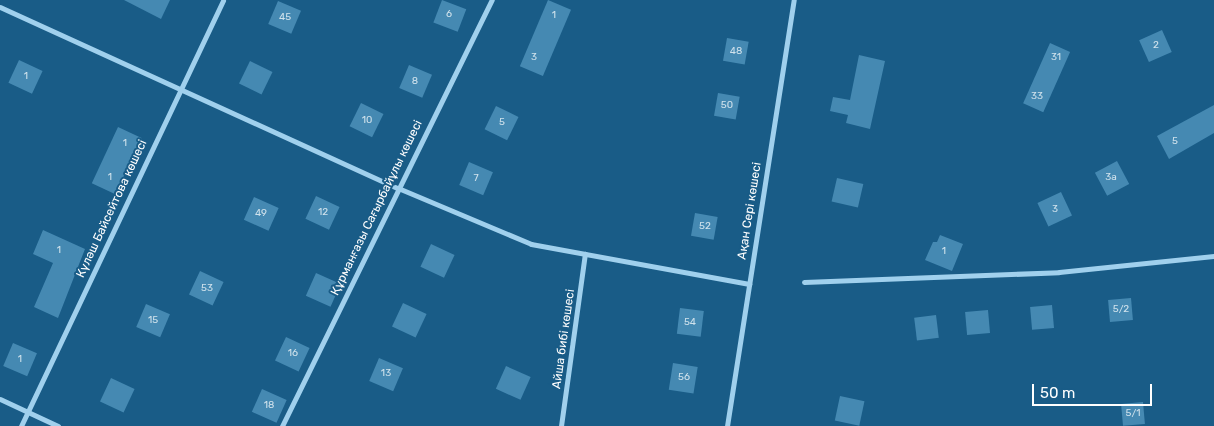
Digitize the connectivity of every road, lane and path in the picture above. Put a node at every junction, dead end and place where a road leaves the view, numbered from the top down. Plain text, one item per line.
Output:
1 (223, 0) edge
2 (492, 0) edge
3 (794, 0) edge
4 (0, 7) edge
5 (180, 88) junction
6 (398, 188) junction
7 (585, 254) junction
8 (1214, 256) edge
9 (804, 282) dead end
10 (749, 284) junction
11 (0, 399) edge
12 (28, 412) junction
13 (21, 426) edge
14 (58, 426) edge
15 (282, 426) edge
16 (561, 426) edge
17 (727, 426) edge

1 - 5 street, Күләш Байсейтова көшесі
2 - 6 street, Құрманғазы Сағырбайұлы көшесі
3 - 10 street, Ақан Сері көшесі
4 - 5 street
5 - 6 street
5 - 12 street, Күләш Байсейтова көшесі
6 - 7 street
6 - 15 street, Құрманғазы Сағырбайұлы көшесі
7 - 10 street
7 - 16 street, Айша бибі көшесі
8 - 9 street
10 - 17 street, Ақан Сері көшесі
11 - 12 street
12 - 13 street, Күләш Байсейтова көшесі
12 - 14 street

